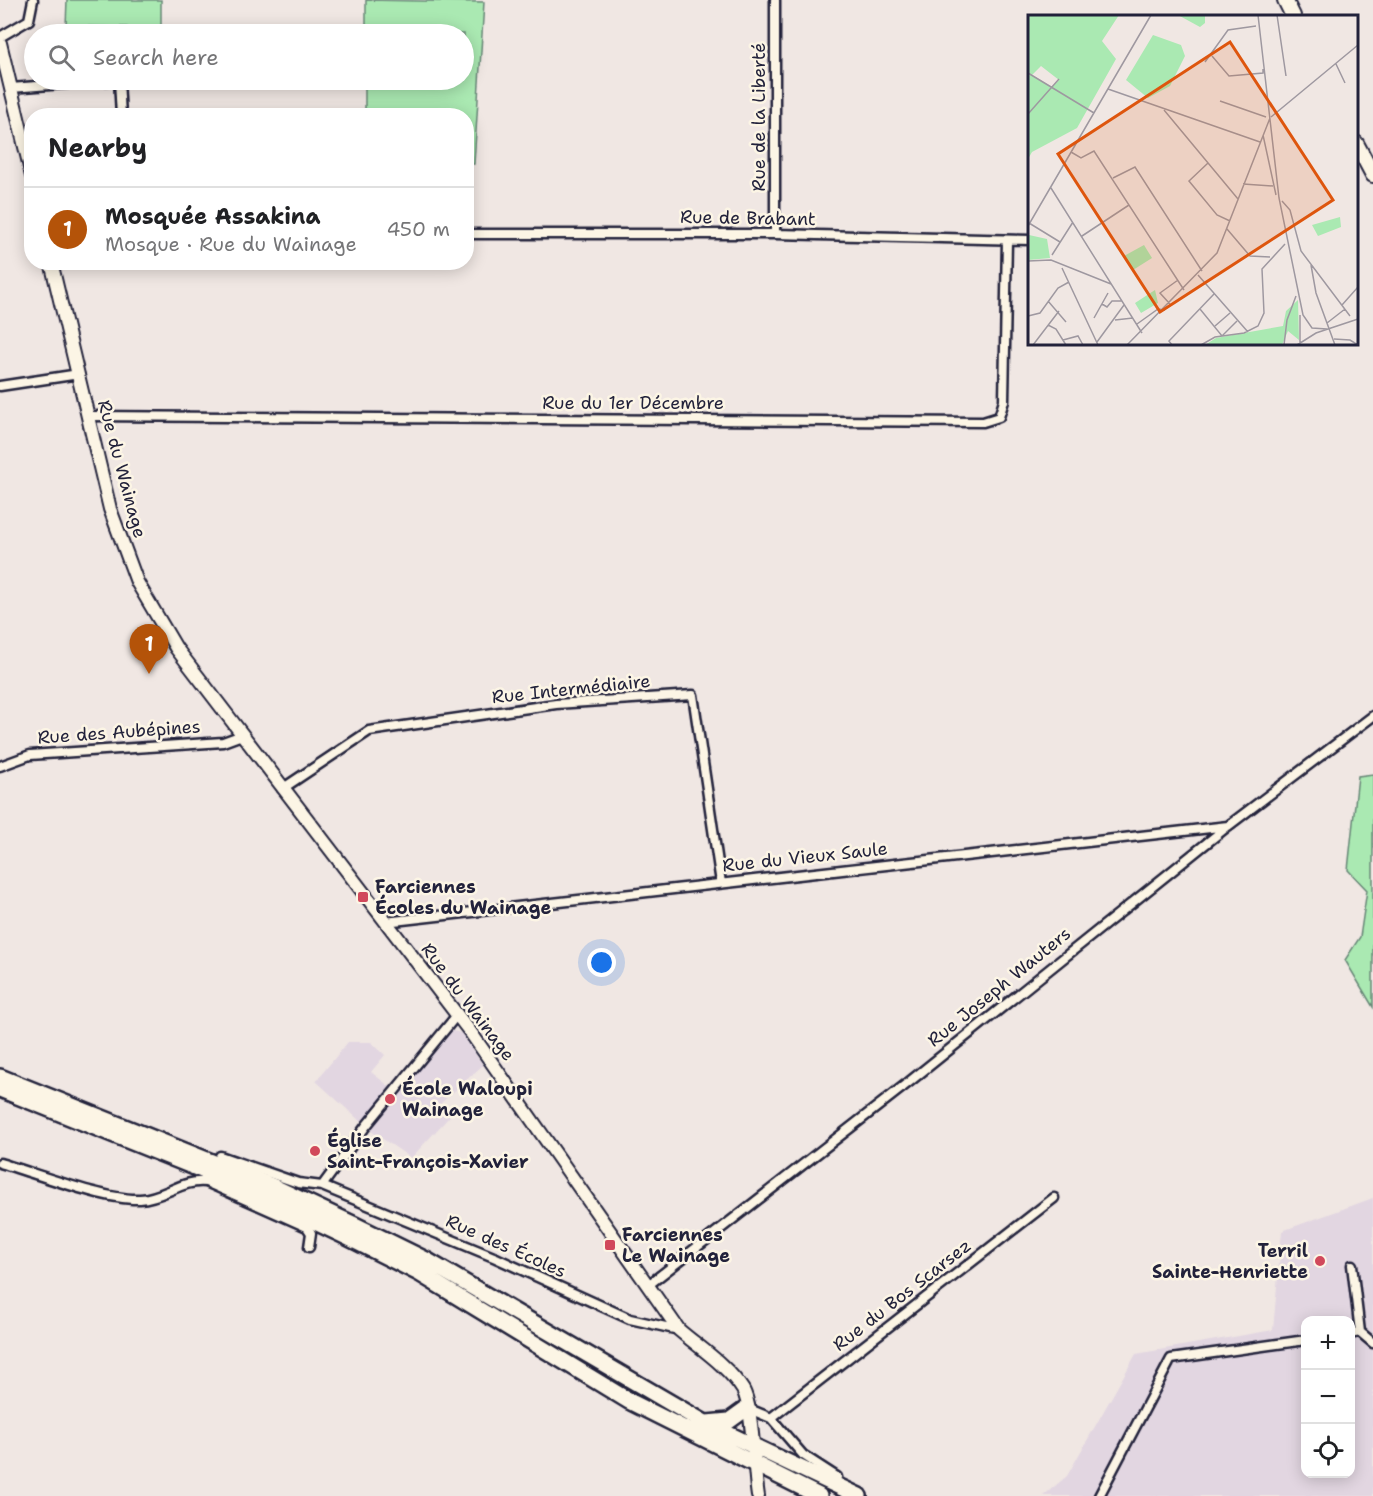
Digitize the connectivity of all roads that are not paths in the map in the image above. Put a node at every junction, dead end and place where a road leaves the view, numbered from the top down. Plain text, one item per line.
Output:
1 (33, 0) edge
2 (775, 0) edge
3 (1285, 0) edge
4 (1292, 15) edge
5 (0, 37) edge
6 (0, 43) edge
7 (24, 87) edge
8 (11, 88) junction
9 (118, 90) edge
10 (120, 108) edge
11 (24, 139) edge
12 (1358, 147) edge
13 (1373, 175) edge
14 (474, 234) edge
15 (775, 234) junction
16 (1007, 240) junction
17 (1028, 240) edge
18 (53, 270) edge
19 (79, 374) junction
20 (0, 386) edge
21 (88, 416) junction
22 (1373, 716) edge
23 (242, 735) junction
24 (0, 766) edge
25 (282, 789) junction
26 (1228, 826) junction
27 (721, 883) junction
28 (385, 922) junction
29 (457, 1015) junction
30 (0, 1077) edge
31 (0, 1089) edge
32 (220, 1156) dead end
33 (0, 1163) edge
34 (322, 1185) junction
35 (1054, 1198) dead end
36 (309, 1247) dead end
37 (1352, 1265) dead end
38 (647, 1286) junction
39 (679, 1330) junction
40 (1360, 1332) junction
41 (1355, 1333) edge
42 (1301, 1342) edge
43 (1373, 1343) edge
44 (747, 1408) junction
45 (771, 1418) junction
46 (705, 1423) junction
47 (753, 1447) junction
48 (754, 1464) junction
49 (837, 1477) dead end
50 (813, 1493) edge
51 (758, 1496) edge
52 (790, 1496) edge
53 (859, 1496) edge
54 (1099, 1496) edge

1 - 5 street
2 - 15 street, Rue de la Liberté
3 - 4 main road
6 - 8 street
7 - 8 street
8 - 11 street
9 - 10 street
12 - 13 main road
14 - 15 street, Rue de Brabant
15 - 16 street, Rue de Brabant
16 - 17 street, Rue de Brabant
16 - 21 street, Rue du 1er Décembre
18 - 19 street, Rue du Wainage
19 - 20 street
19 - 21 street, Rue du Wainage
21 - 23 street, Rue du Wainage
22 - 26 street, Rue Joseph Wauters
23 - 24 street, Rue des Aubépines
23 - 25 street, Rue du Wainage
25 - 27 street, Rue Intermédiaire
25 - 28 street, Rue du Wainage
26 - 27 street, Rue du Vieux Saule
26 - 38 street, Rue Joseph Wauters
27 - 28 street, Rue du Vieux Saule
28 - 29 street, Rue du Wainage
29 - 34 street
29 - 38 street, Rue du Wainage
30 - 46 highway
31 - 48 highway
32 - 34 street, Rue des Écoles
33 - 36 street
34 - 39 street, Rue des Écoles
35 - 45 street, Rue du Bos Scarsez
37 - 40 street
38 - 39 street, Rue du Wainage
39 - 44 street, Rue du Wainage
40 - 41 street
40 - 43 street
42 - 54 street
44 - 45 street
44 - 46 highway
44 - 47 street, Rue du Wainage
45 - 49 street
46 - 47 highway
47 - 48 street, Rue du Wainage
47 - 53 highway
48 - 50 highway
48 - 51 street, Rue du Wainage
50 - 52 highway

